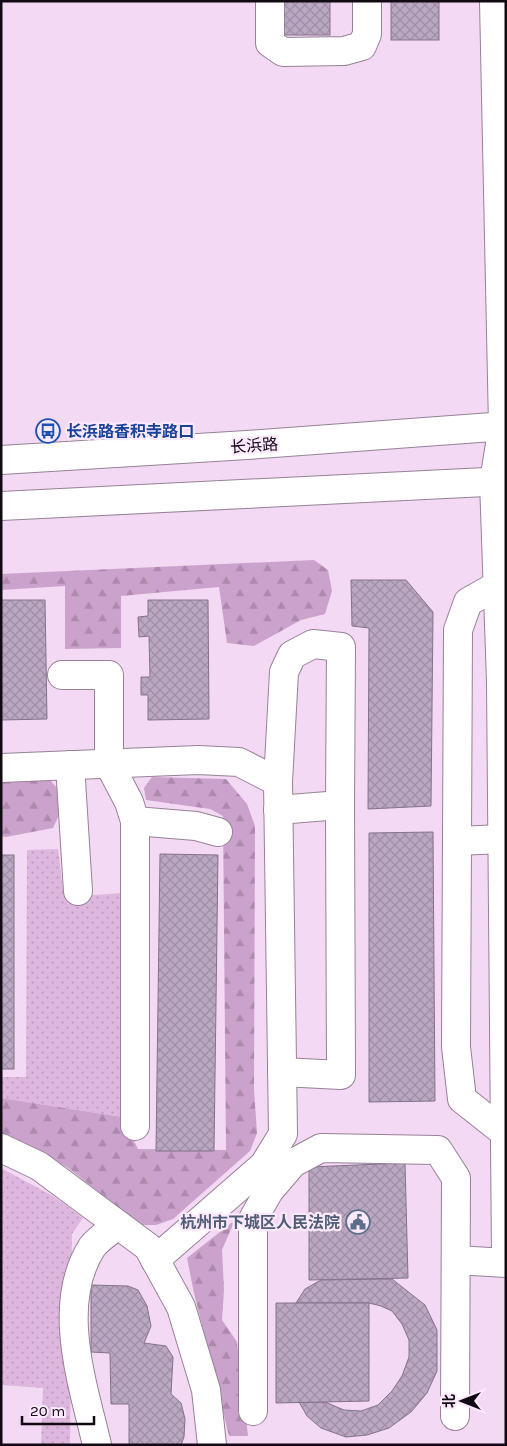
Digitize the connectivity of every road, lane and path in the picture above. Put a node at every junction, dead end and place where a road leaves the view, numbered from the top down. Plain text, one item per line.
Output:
1 (270, 1) edge
2 (367, 1) edge
3 (494, 1) edge
4 (505, 428) edge
5 (1, 460) edge
6 (500, 481) edge
7 (1, 506) edge
8 (498, 585) junction
9 (62, 675) dead end
10 (108, 764) junction
11 (70, 765) junction
12 (1, 768) edge
13 (278, 782) junction
14 (340, 805) junction
15 (278, 810) junction
16 (135, 821) junction
17 (218, 832) dead end
18 (502, 839) junction
19 (458, 841) junction
20 (78, 891) dead end
21 (282, 1072) junction
22 (135, 1126) dead end
23 (505, 1133) edge
24 (1, 1148) edge
25 (118, 1225) junction
26 (506, 1257) edge
27 (155, 1260) junction
28 (456, 1260) junction
29 (506, 1263) edge
30 (253, 1411) dead end
31 (455, 1416) dead end
32 (97, 1445) edge
33 (212, 1445) edge

1 - 2 main road
3 - 4 main road
4 - 5 main road, 长浜路
4 - 6 main road
6 - 7 main road
6 - 8 main road
8 - 18 main road
8 - 19 main road
9 - 10 main road
10 - 11 main road
10 - 13 main road
10 - 16 main road
11 - 12 main road
11 - 20 main road
13 - 14 main road
13 - 15 main road
14 - 15 main road
14 - 21 main road
15 - 21 main road
16 - 17 main road
16 - 22 main road
18 - 19 main road
18 - 23 main road
19 - 23 main road
21 - 27 main road
23 - 26 main road
24 - 25 main road
25 - 27 main road
25 - 32 main road
27 - 33 main road
28 - 29 main road
28 - 30 main road
28 - 31 main road

